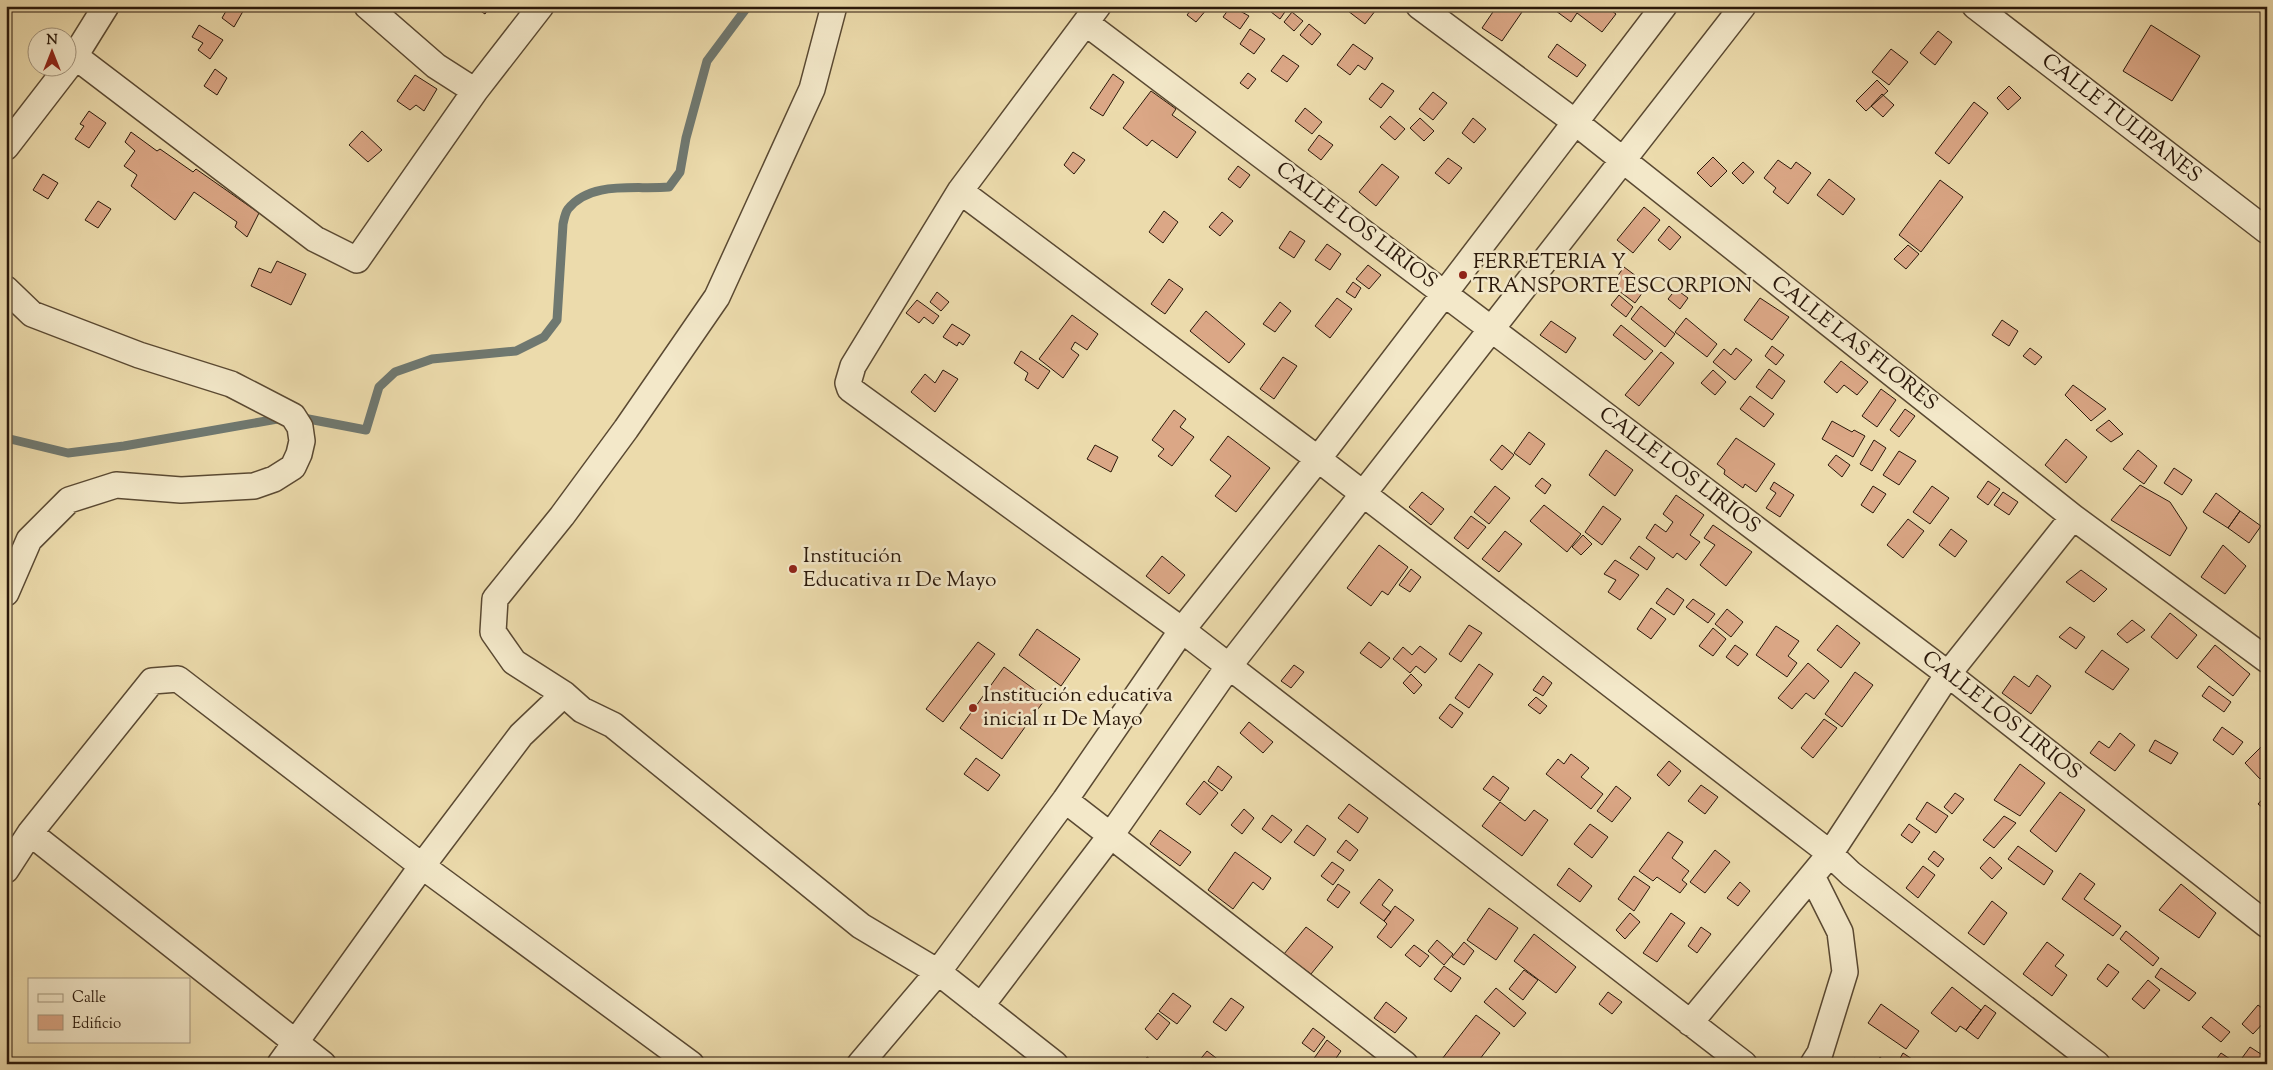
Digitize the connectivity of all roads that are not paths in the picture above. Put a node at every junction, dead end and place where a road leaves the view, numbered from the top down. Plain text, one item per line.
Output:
1 (106, 6) edge
2 (368, 6) edge
3 (541, 6) edge
4 (834, 6) edge
5 (1419, 6) edge
6 (1664, 6) edge
7 (1743, 6) edge
8 (1975, 6) edge
9 (1092, 14) edge
10 (78, 51) edge
11 (78, 70) edge
12 (59, 78) edge
13 (475, 91) junction
14 (1575, 122) junction
15 (6, 147) edge
16 (1624, 161) junction
17 (960, 192) junction
18 (2267, 231) edge
19 (6, 289) edge
20 (1445, 293) junction
21 (1492, 330) junction
22 (1318, 458) junction
23 (1365, 494) junction
24 (2073, 517) junction
25 (6, 593) edge
26 (1182, 630) junction
27 (2267, 660) edge
28 (1229, 666) junction
29 (1948, 674) junction
30 (564, 694) junction
31 (1065, 800) junction
32 (30, 832) junction
33 (1111, 835) junction
34 (1830, 854) junction
35 (422, 866) junction
36 (6, 870) edge
37 (1812, 876) junction
38 (2267, 925) edge
39 (938, 972) junction
40 (981, 1006) junction
41 (1690, 1023) junction
42 (295, 1044) junction
43 (280, 1064) edge
44 (323, 1064) edge
45 (691, 1064) edge
46 (860, 1064) edge
47 (1055, 1064) edge
48 (1406, 1064) edge
49 (1744, 1064) edge
50 (1813, 1064) edge
51 (2097, 1064) edge

1 - 10 street
2 - 13 street
3 - 13 street
4 - 30 street
5 - 14 street, CALLE LAS FLORES
6 - 14 street
7 - 16 street
8 - 18 street, CALLE TULIPANES
9 - 17 street
9 - 20 street, CALLE LOS LIRIOS
11 - 13 street
12 - 15 street
14 - 16 street, CALLE LAS FLORES
14 - 20 street
16 - 21 street
16 - 24 street, CALLE LAS FLORES
17 - 22 street
17 - 26 street
19 - 25 street
20 - 21 street, CALLE LOS LIRIOS
20 - 22 street
21 - 23 street
21 - 29 street, CALLE LOS LIRIOS
22 - 23 street
22 - 26 street
23 - 28 street
23 - 34 street
24 - 27 street, CALLE LAS FLORES
24 - 29 street
26 - 28 street
26 - 31 street
28 - 33 street
28 - 41 street
29 - 34 street
29 - 38 street, CALLE LOS LIRIOS
30 - 35 street
30 - 39 street
31 - 33 street
31 - 39 street
32 - 35 street
32 - 36 street
32 - 42 street
33 - 40 street
33 - 48 street
34 - 37 street
34 - 51 street
35 - 42 street
35 - 45 street
37 - 41 street
37 - 50 street
39 - 40 street
39 - 46 street
40 - 47 street
41 - 49 street
42 - 43 street
42 - 44 street

